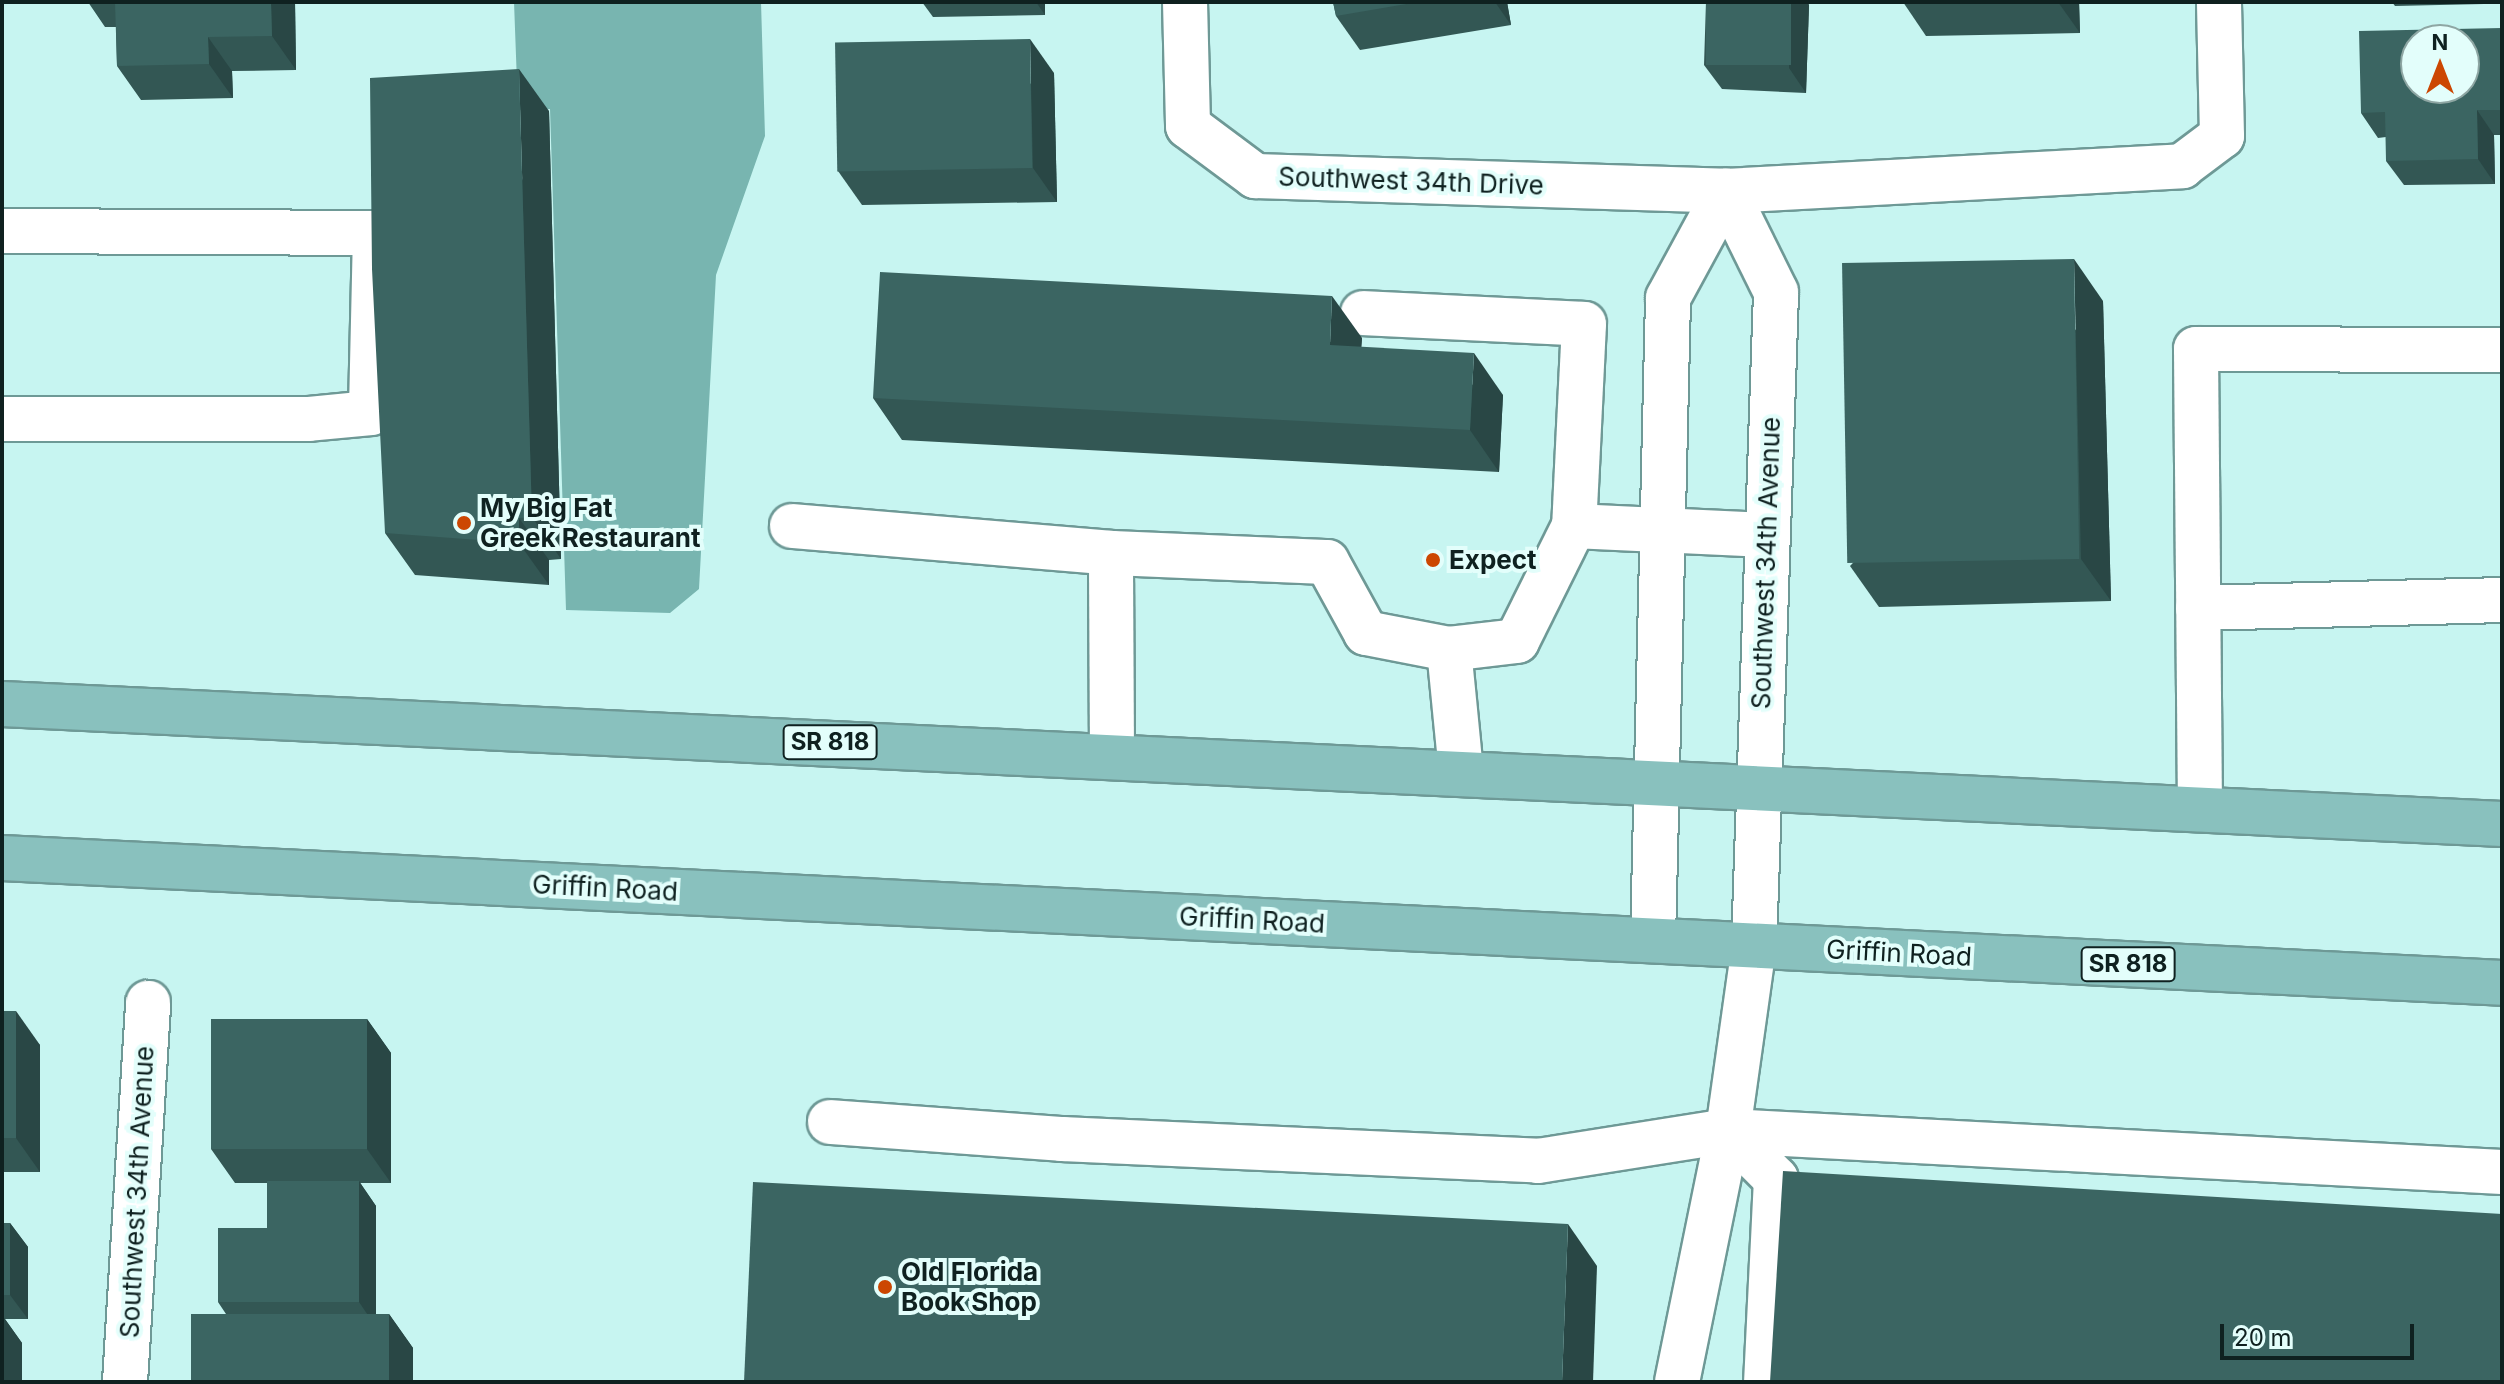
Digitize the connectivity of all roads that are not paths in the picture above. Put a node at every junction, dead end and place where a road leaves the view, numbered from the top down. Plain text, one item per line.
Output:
1 (1185, 2) edge
2 (2219, 2) edge
3 (1726, 191) junction
4 (2, 231) edge
5 (1363, 313) dead end
6 (2502, 350) edge
7 (2, 419) edge
8 (792, 526) dead end
9 (1574, 526) junction
10 (1665, 532) junction
11 (1766, 535) junction
12 (1111, 553) junction
13 (2502, 600) edge
14 (2198, 608) junction
15 (1449, 649) junction
16 (2, 704) edge
17 (1112, 755) junction
18 (1461, 772) junction
19 (1657, 784) junction
20 (1759, 790) junction
21 (2200, 809) junction
22 (2502, 824) edge
23 (2, 858) edge
24 (1653, 940) junction
25 (1754, 946) junction
26 (2502, 983) edge
27 (148, 1003) dead end
28 (830, 1122) dead end
29 (1728, 1131) junction
30 (2502, 1172) edge
31 (125, 1382) edge
32 (1677, 1382) edge
33 (1766, 1382) edge

1 - 3 street, Southwest 34th Drive
2 - 3 street
3 - 10 street
3 - 11 street, Southwest 34th Avenue
4 - 7 street
5 - 9 street
6 - 14 street
8 - 12 street
9 - 10 street
9 - 15 street
10 - 11 street
10 - 19 street
11 - 20 street, Southwest 34th Avenue
12 - 15 street
12 - 17 street
13 - 14 street
14 - 21 street
15 - 18 street
16 - 17 main road, SR 818
17 - 18 main road, SR 818
18 - 19 main road, SR 818
19 - 20 main road, SR 818
19 - 24 street
20 - 21 main road, SR 818
20 - 25 street, Southwest 34th Avenue
21 - 22 main road, SR 818
23 - 24 main road, Griffin Road / SR 818
24 - 25 main road, Griffin Road / SR 818
25 - 26 main road, Griffin Road / SR 818
25 - 29 street, Southwest 34th Avenue
27 - 31 street, Southwest 34th Avenue
28 - 29 street
29 - 30 street
29 - 32 street, Southwest 34th Avenue
29 - 33 street

